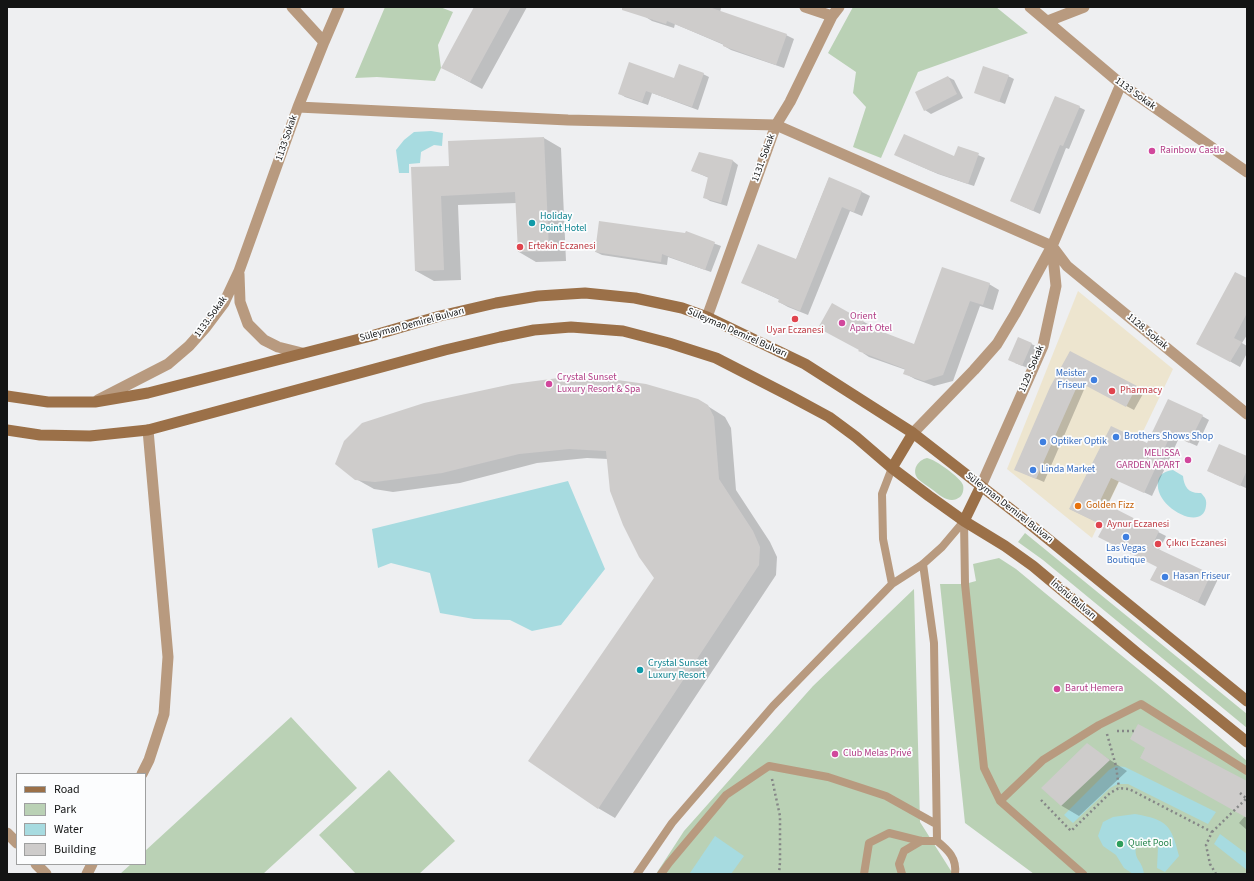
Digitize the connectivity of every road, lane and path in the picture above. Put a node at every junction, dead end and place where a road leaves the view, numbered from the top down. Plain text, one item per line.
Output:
1 (292, 7) edge
2 (339, 7) edge
3 (805, 7) edge
4 (839, 7) edge
5 (1030, 7) edge
6 (1084, 7) edge
7 (832, 16) junction
8 (1048, 21) junction
9 (324, 42) junction
10 (1121, 84) junction
11 (298, 107) junction
12 (776, 125) junction
13 (1247, 172) edge
14 (1052, 246) junction
15 (239, 271) junction
16 (707, 317) junction
17 (302, 353) junction
18 (7, 396) edge
19 (95, 402) junction
20 (1247, 414) edge
21 (7, 430) edge
22 (148, 430) junction
23 (913, 432) junction
24 (892, 468) junction
25 (981, 486) junction
26 (964, 521) junction
27 (923, 564) junction
28 (892, 584) junction
29 (1247, 701) edge
30 (1114, 731) dead end
31 (1134, 731) dead end
32 (1107, 732) dead end
33 (1247, 742) edge
34 (769, 766) junction
35 (1247, 771) edge
36 (142, 773) edge
37 (1119, 788) junction
38 (1240, 792) dead end
39 (1247, 799) edge
40 (1042, 800) dead end
41 (1000, 801) junction
42 (936, 824) junction
43 (1212, 832) junction
44 (7, 833) edge
45 (921, 841) junction
46 (936, 841) junction
47 (16, 842) edge
48 (37, 865) edge
49 (92, 865) edge
50 (46, 874) edge
51 (87, 874) edge
52 (637, 874) edge
53 (661, 874) edge
54 (779, 874) edge
55 (864, 874) edge
56 (902, 874) edge
57 (955, 874) edge
58 (1083, 874) edge
59 (1216, 874) edge

1 - 9 street
2 - 9 street, 1133 Sokak
3 - 7 street
4 - 7 street, 1131. Sokak
5 - 8 street, 1133 Sokak
6 - 8 street
7 - 12 street, 1131. Sokak
8 - 10 street, 1133 Sokak
9 - 11 street, 1133 Sokak
10 - 13 street, 1133 Sokak
10 - 14 street, 1129. Sokak
11 - 12 street
11 - 15 street, 1133 Sokak
12 - 14 street
12 - 16 street, 1131. Sokak
14 - 20 street, 1128. Sokak
14 - 23 street, 1129. Sokak
14 - 25 street, 1129. Sokak
15 - 17 street, 1133.Sokak
15 - 19 street, 1133.Sokak
16 - 17 main road, Süleyman Demirel Bulvarı
16 - 23 main road, Süleyman Demirel Bulvarı
17 - 19 main road, Süleyman Demirel Bulvarı
18 - 19 main road, Süleyman Demirel Bulvarı
21 - 22 main road
22 - 24 main road
22 - 36 street
23 - 24 main road
23 - 25 main road, Süleyman Demirel Bulvarı
24 - 26 main road, İnönü Bulvarı
24 - 28 lane
25 - 26 main road
25 - 29 main road, Süleyman Demirel Bulvarı
26 - 27 lane
26 - 33 main road, İnönü Bulvarı
26 - 41 lane
27 - 28 lane
27 - 42 lane
28 - 52 lane
30 - 31 path
32 - 37 path
34 - 42 lane
34 - 53 lane
34 - 54 path
35 - 41 lane
37 - 40 path
37 - 43 path
38 - 39 path
39 - 43 path
41 - 58 lane
42 - 46 lane
43 - 59 path
44 - 47 street
45 - 46 lane
45 - 55 lane
45 - 56 lane
46 - 57 lane
48 - 50 street
49 - 51 street

